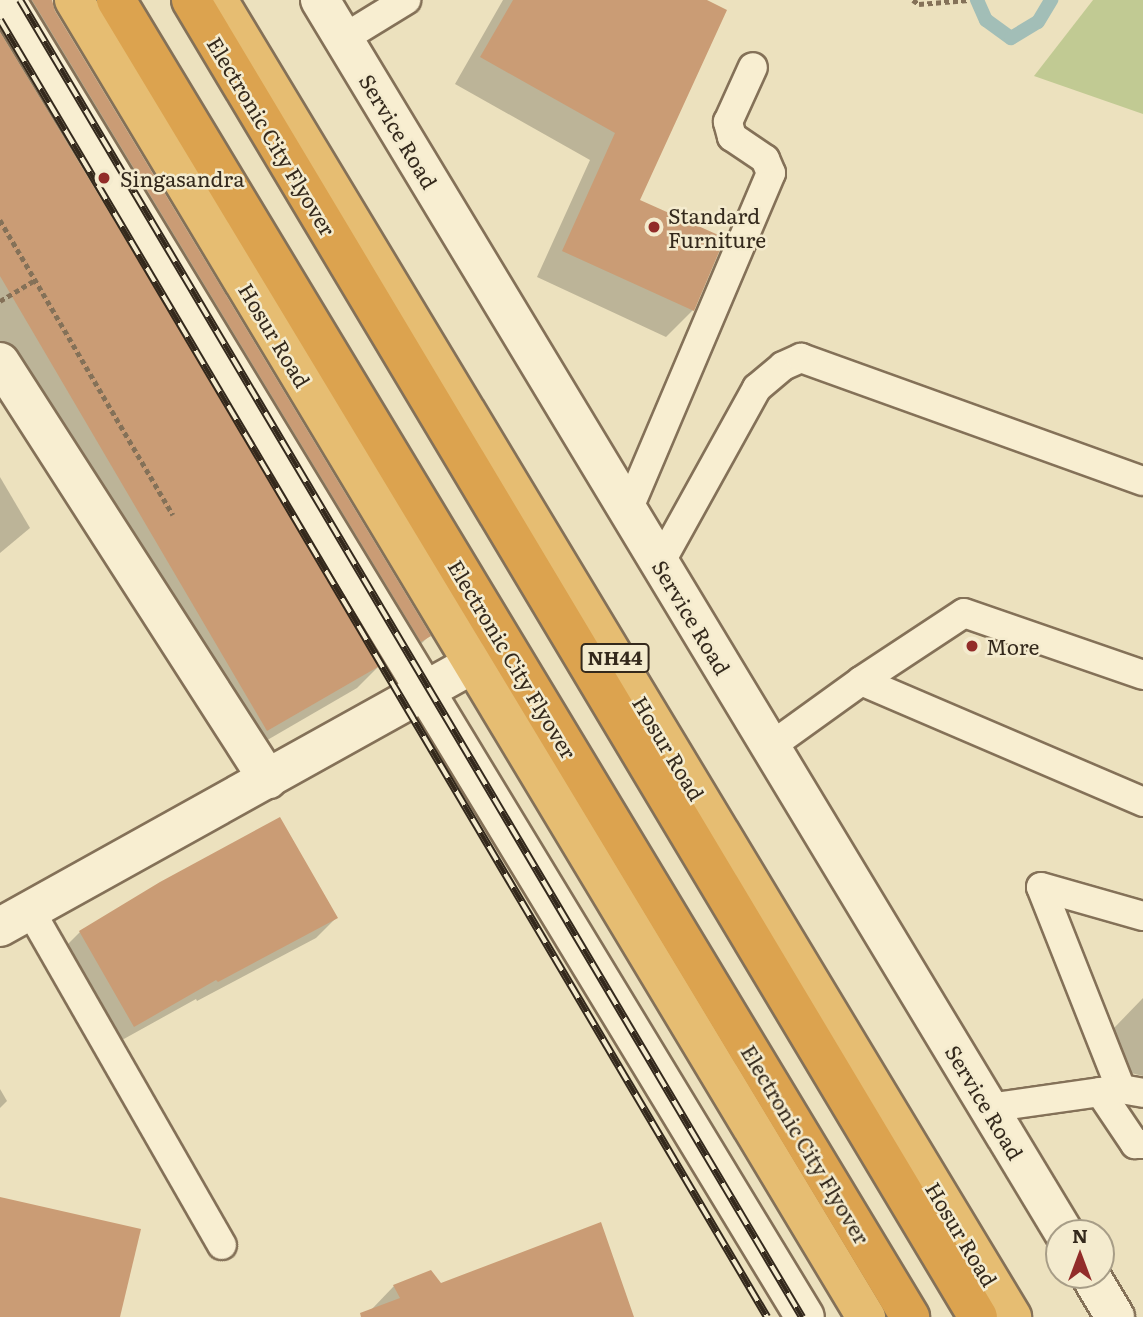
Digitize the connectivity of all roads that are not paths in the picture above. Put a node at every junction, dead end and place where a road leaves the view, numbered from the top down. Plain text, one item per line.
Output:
1 (6, 0) edge
2 (74, 0) edge
3 (116, 0) edge
4 (191, 0) edge
5 (218, 0) edge
6 (320, 0) edge
7 (406, 0) edge
8 (344, 38) junction
9 (753, 67) dead end
10 (0, 362) edge
11 (1143, 481) edge
12 (628, 510) junction
13 (660, 563) junction
14 (473, 664) junction
15 (1143, 675) edge
16 (861, 681) junction
17 (426, 691) junction
18 (771, 746) junction
19 (268, 779) junction
20 (1143, 802) edge
21 (1143, 916) edge
22 (15, 919) edge
23 (1121, 1091) edge
24 (988, 1108) junction
25 (1143, 1144) edge
26 (1055, 1219) edge
27 (222, 1245) dead end
28 (1098, 1289) edge
29 (805, 1317) edge
30 (866, 1317) edge
31 (910, 1317) edge
32 (978, 1317) edge
33 (1012, 1317) edge
34 (1115, 1317) edge

1 - 17 street
2 - 14 highway, Hosur Road
3 - 31 highway, Electronic City Flyover
4 - 32 highway, Electronic City Flyover
5 - 33 highway, Hosur Road / NH44
6 - 8 street, Service Road
7 - 8 lane
8 - 12 street, Service Road
9 - 12 lane
10 - 19 street
11 - 13 lane
12 - 13 street, Service Road
13 - 18 street, Service Road
14 - 17 street
14 - 30 highway, Hosur Road
15 - 16 lane
16 - 18 lane
16 - 20 lane
17 - 19 street
17 - 29 street
18 - 24 street, Service Road
19 - 22 street
21 - 23 lane
22 - 27 lane
23 - 24 lane
23 - 25 lane
24 - 26 street, Service Road
28 - 34 street

